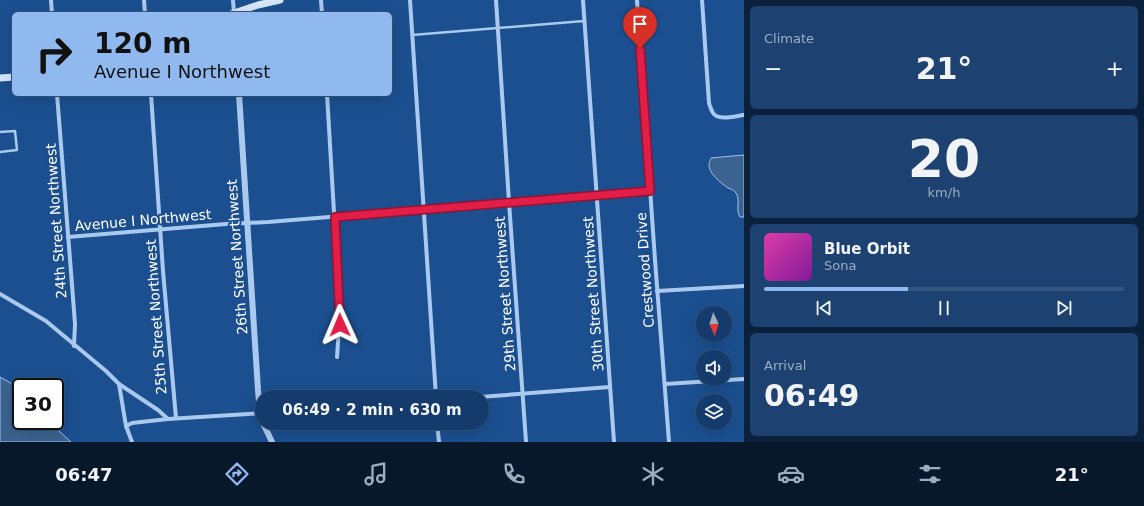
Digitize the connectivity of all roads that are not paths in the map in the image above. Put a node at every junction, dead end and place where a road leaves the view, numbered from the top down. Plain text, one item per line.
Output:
1 (51, 0) edge
2 (144, 0) edge
3 (233, 0) edge
4 (280, 0) edge
5 (321, 0) edge
6 (410, 0) edge
7 (496, 0) edge
8 (583, 0) edge
9 (637, 0) edge
10 (702, 0) edge
11 (262, 2) edge
12 (52, 12) edge
13 (145, 12) edge
14 (233, 12) edge
15 (238, 12) edge
16 (322, 12) edge
17 (584, 21) junction
18 (498, 28) junction
19 (412, 35) junction
20 (12, 77) edge
21 (0, 78) edge
22 (57, 96) edge
23 (151, 96) edge
24 (239, 96) edge
25 (327, 96) edge
26 (744, 115) edge
27 (0, 132) edge
28 (0, 152) edge
29 (650, 191) junction
30 (597, 196) junction
31 (509, 202) junction
32 (423, 209) junction
33 (335, 217) junction
34 (247, 223) junction
35 (161, 229) junction
36 (68, 237) junction
37 (744, 286) edge
38 (657, 291) junction
39 (0, 294) edge
40 (74, 346) junction
41 (336, 357) dead end
42 (744, 379) edge
43 (119, 384) junction
44 (665, 384) junction
45 (610, 387) junction
46 (259, 390) edge
47 (436, 390) edge
48 (523, 394) junction
49 (489, 396) edge
50 (255, 415) edge
51 (176, 418) junction
52 (168, 419) junction
53 (126, 426) junction
54 (266, 430) edge
55 (438, 430) edge
56 (132, 442) edge
57 (272, 442) edge
58 (439, 442) edge
59 (526, 442) edge
60 (614, 442) edge
61 (669, 442) edge

1 - 12 street
2 - 13 street
3 - 14 street
4 - 11 main road
5 - 16 street
6 - 19 street
7 - 18 street, 29th Street Northwest
8 - 17 street, 30th Street Northwest
9 - 29 street, Crestwood Drive
10 - 26 street
11 - 15 main road
17 - 18 lane
17 - 30 street, 30th Street Northwest
18 - 19 lane
18 - 31 street, 29th Street Northwest
19 - 32 street
20 - 21 main road
22 - 36 street, 24th Street Northwest
23 - 35 street, 25th Street Northwest
24 - 34 street, 26th Street Northwest
25 - 33 street
27 - 28 lane
29 - 30 street, Avenue I Northwest
29 - 38 street, Crestwood Drive
30 - 31 street, Avenue I Northwest
30 - 45 street, 30th Street Northwest
31 - 32 street, Avenue I Northwest
31 - 48 street, 29th Street Northwest
32 - 33 street, Avenue I Northwest
32 - 47 street
33 - 34 street, Avenue I Northwest
33 - 41 street
34 - 35 street, Avenue I Northwest
34 - 46 street, 26th Street Northwest
35 - 36 street, Avenue I Northwest
35 - 51 street, 25th Street Northwest
36 - 40 street, 24th Street Northwest
37 - 38 street
38 - 44 street, Crestwood Drive
39 - 40 street
40 - 43 street
42 - 44 street
43 - 52 street
43 - 53 street
44 - 61 street, Crestwood Drive
45 - 48 street
45 - 60 street, 30th Street Northwest
48 - 49 street
48 - 59 street, 29th Street Northwest
50 - 51 street
51 - 52 street
52 - 53 street
53 - 56 street
54 - 57 street
55 - 58 street

